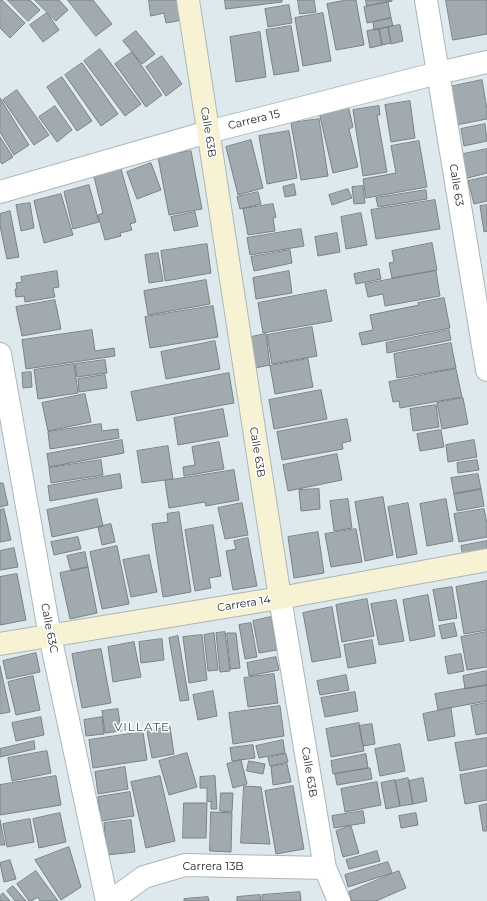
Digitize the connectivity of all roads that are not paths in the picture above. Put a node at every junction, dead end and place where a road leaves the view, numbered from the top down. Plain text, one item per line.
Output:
1 (188, 0) edge
2 (426, 0) edge
3 (487, 62) edge
4 (438, 73) junction
5 (208, 132) junction
6 (0, 192) edge
7 (0, 354) edge
8 (487, 370) edge
9 (487, 560) edge
10 (280, 598) junction
11 (50, 636) junction
12 (0, 644) edge
13 (325, 868) junction
14 (107, 901) edge
15 (112, 901) edge
16 (338, 901) edge

1 - 5 street, Calle 63B
2 - 4 street, Calle 63
3 - 4 street, Carrera 15
4 - 5 street, Carrera 15
4 - 8 street, Calle 63
5 - 6 street, Carrera 15
5 - 10 street, Calle 63B
7 - 11 street, Calle 63C
9 - 10 street, Carrera 14
10 - 11 street, Carrera 14
10 - 13 street, Calle 63B
11 - 12 street, Carrera 14
11 - 14 street, Calle 63C
13 - 15 street, Carrera 13B
13 - 16 street, Calle 63B

